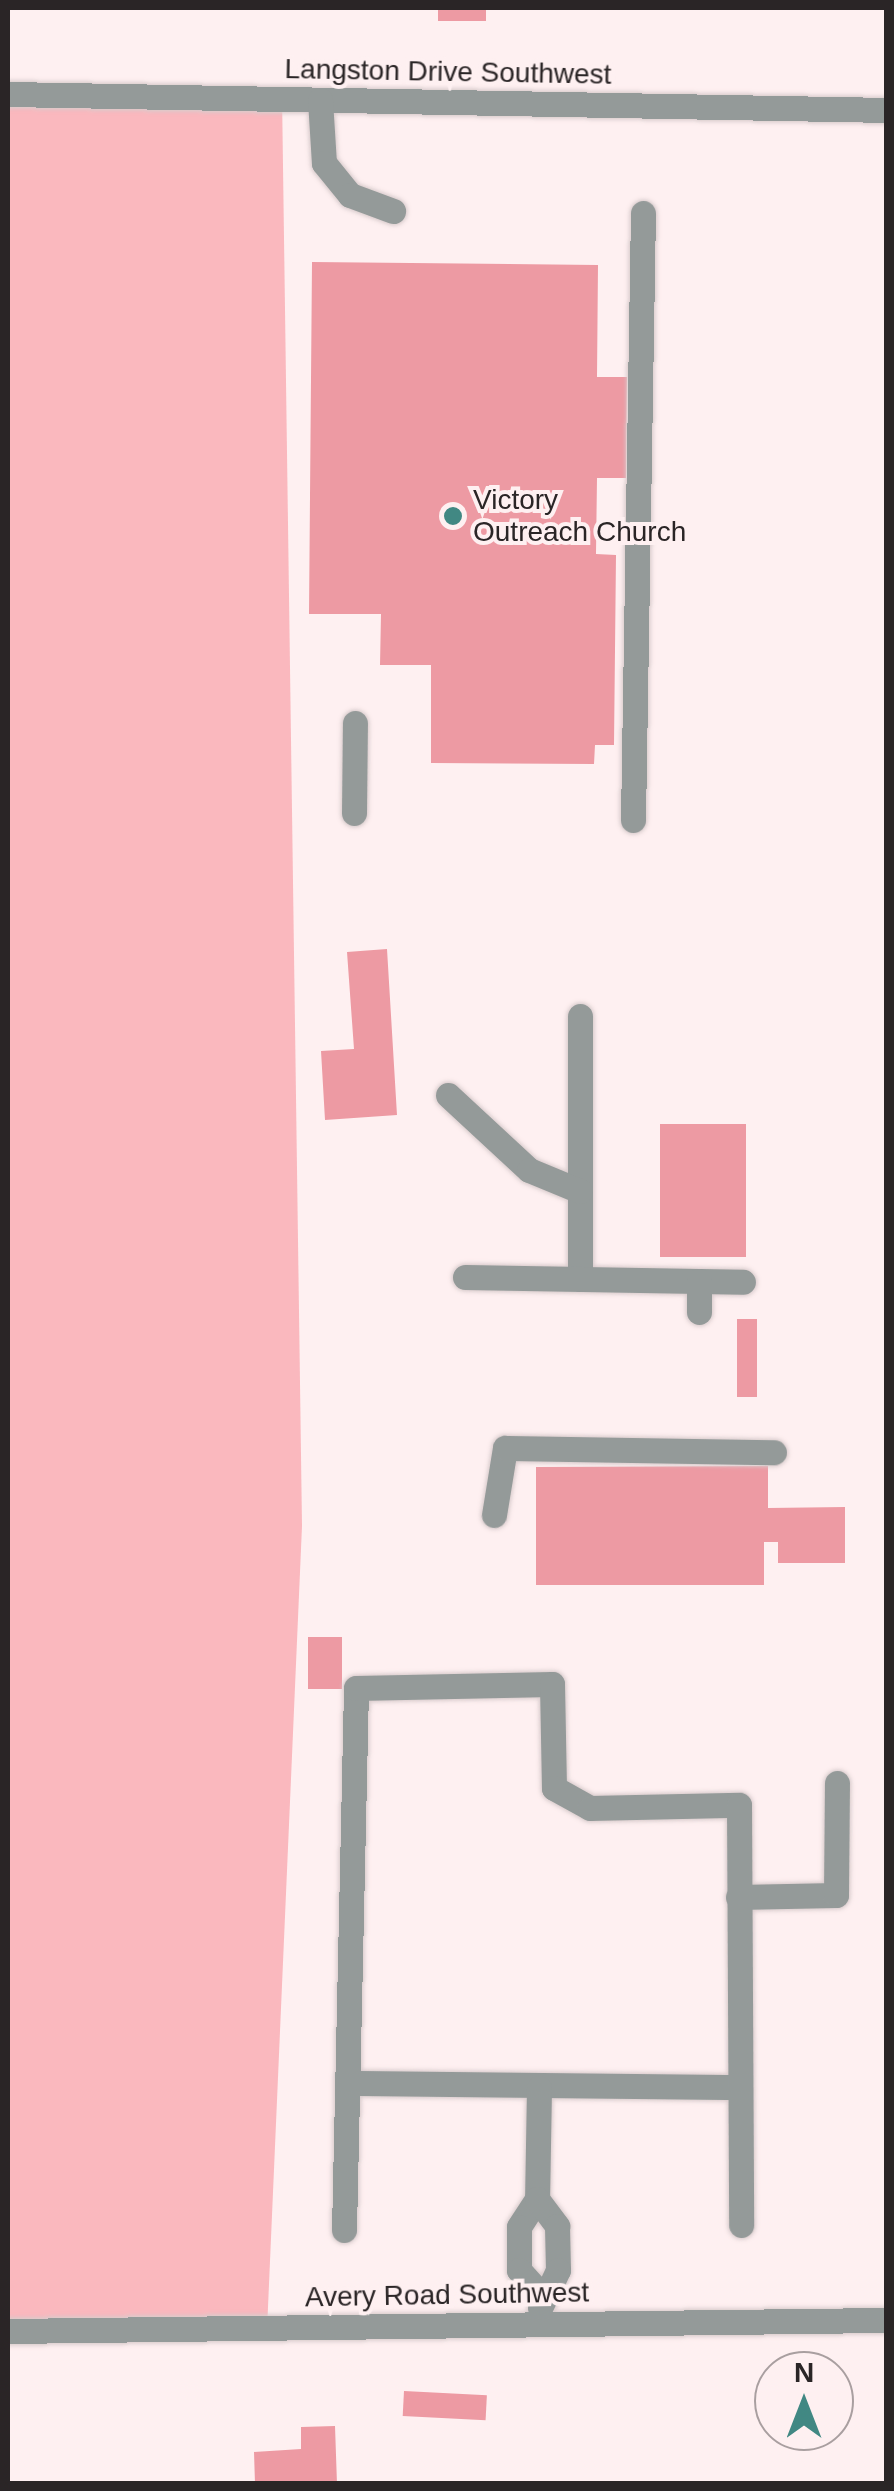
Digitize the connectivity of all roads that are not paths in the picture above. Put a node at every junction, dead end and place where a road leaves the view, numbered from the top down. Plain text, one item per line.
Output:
1 (8, 94) edge
2 (320, 100) junction
3 (886, 110) edge
4 (394, 210) dead end
5 (643, 213) dead end
6 (355, 723) dead end
7 (354, 812) dead end
8 (633, 820) dead end
9 (580, 1016) dead end
10 (448, 1095) dead end
11 (580, 1190) junction
12 (465, 1277) dead end
13 (580, 1279) junction
14 (699, 1281) junction
15 (743, 1282) dead end
16 (699, 1312) dead end
17 (774, 1452) dead end
18 (494, 1515) dead end
19 (837, 1782) dead end
20 (738, 1897) junction
21 (348, 2083) junction
22 (539, 2088) junction
23 (737, 2088) junction
24 (537, 2200) junction
25 (741, 2225) dead end
26 (344, 2230) dead end
27 (540, 2293) junction
28 (886, 2320) edge
29 (540, 2324) junction
30 (8, 2330) edge

1 - 2 street, Langston Drive Southwest
2 - 3 street, Langston Drive Southwest
2 - 4 street
5 - 8 street
6 - 7 street
9 - 11 street
10 - 11 street
11 - 13 street
12 - 13 street
13 - 14 street
14 - 15 street
14 - 16 street
17 - 18 street
19 - 20 street
20 - 21 street
20 - 23 street
21 - 22 street
21 - 26 street
22 - 23 street
22 - 24 street
23 - 25 street
24 - 27 street
24 - 27 street
27 - 29 street
28 - 29 street, Avery Road Southwest
29 - 30 street, Avery Road Southwest

